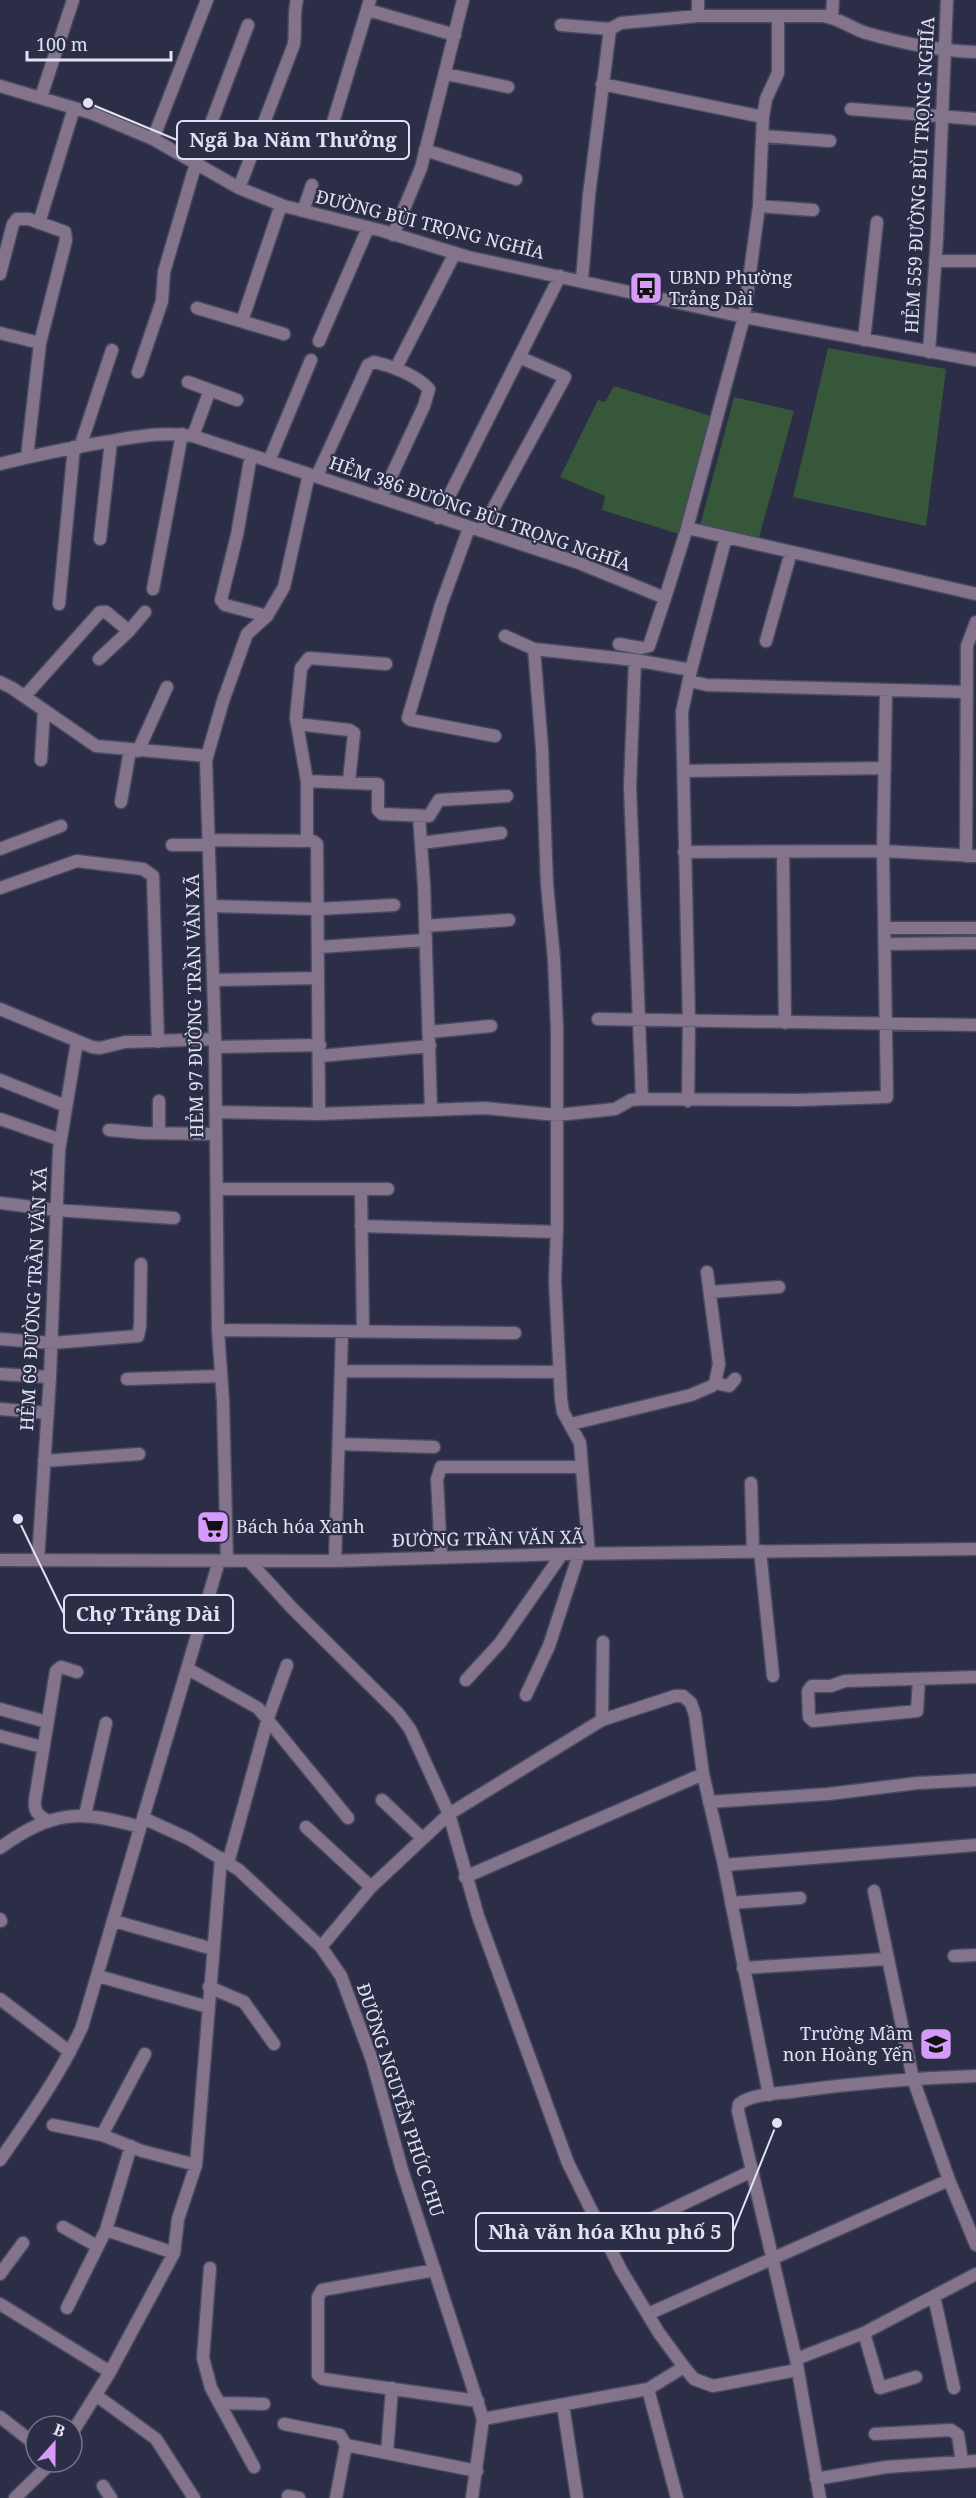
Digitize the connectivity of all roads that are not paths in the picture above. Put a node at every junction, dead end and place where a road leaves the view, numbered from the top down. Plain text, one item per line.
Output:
1 (73, 0) edge
2 (207, 0) edge
3 (297, 0) edge
4 (463, 0) edge
5 (698, 0) edge
6 (833, 0) edge
7 (947, 0) edge
8 (369, 5) edge
9 (698, 16) junction
10 (832, 17) junction
11 (778, 18) junction
12 (248, 25) dead end
13 (561, 26) dead end
14 (610, 28) junction
15 (455, 35) junction
16 (945, 51) junction
17 (976, 52) edge
18 (446, 74) junction
19 (602, 84) junction
20 (0, 86) edge
21 (508, 87) dead end
22 (40, 97) junction
23 (74, 108) junction
24 (851, 108) dead end
25 (942, 116) junction
26 (763, 117) junction
27 (976, 119) edge
28 (331, 129) dead end
29 (763, 136) junction
30 (153, 139) junction
31 (830, 141) dead end
32 (425, 150) junction
33 (196, 164) junction
34 (516, 179) dead end
35 (312, 185) dead end
36 (239, 188) junction
37 (281, 205) junction
38 (759, 206) junction
39 (813, 210) dead end
40 (303, 211) junction
41 (877, 222) dead end
42 (39, 223) junction
43 (368, 228) junction
44 (393, 235) junction
45 (455, 253) junction
46 (935, 261) junction
47 (976, 261) edge
48 (0, 274) edge
49 (561, 276) junction
50 (582, 280) junction
51 (197, 308) dead end
52 (744, 317) junction
53 (242, 321) junction
54 (0, 333) edge
55 (284, 334) dead end
56 (864, 340) junction
57 (319, 341) dead end
58 (40, 343) junction
59 (112, 350) dead end
60 (929, 352) junction
61 (519, 357) junction
62 (311, 360) dead end
63 (976, 360) edge
64 (399, 362) dead end
65 (138, 372) dead end
66 (188, 382) dead end
67 (210, 390) junction
68 (237, 400) dead end
69 (187, 435) junction
70 (111, 441) junction
71 (77, 447) junction
72 (251, 455) junction
73 (27, 457) junction
74 (269, 461) junction
75 (0, 464) edge
76 (313, 475) junction
77 (381, 498) junction
78 (438, 518) junction
79 (687, 528) junction
80 (475, 530) junction
81 (726, 537) junction
82 (100, 539) dead end
83 (791, 552) junction
84 (153, 589) dead end
85 (976, 594) edge
86 (665, 598) junction
87 (59, 604) dead end
88 (145, 612) dead end
89 (267, 616) junction
90 (976, 622) edge
91 (129, 631) junction
92 (505, 636) dead end
93 (766, 641) dead end
94 (619, 644) dead end
95 (534, 649) junction
96 (99, 659) dead end
97 (635, 660) junction
98 (386, 664) dead end
99 (690, 676) junction
100 (0, 682) edge
101 (167, 687) dead end
102 (886, 691) junction
103 (966, 692) junction
104 (25, 696) junction
105 (44, 710) junction
106 (297, 723) junction
107 (495, 736) dead end
108 (134, 750) junction
109 (207, 756) junction
110 (41, 760) dead end
111 (971, 764) edge
112 (885, 768) junction
113 (684, 771) junction
114 (307, 780) junction
115 (350, 782) junction
116 (507, 796) dead end
117 (121, 802) dead end
118 (971, 806) edge
119 (419, 816) junction
120 (61, 826) dead end
121 (501, 833) dead end
122 (307, 841) junction
123 (209, 842) junction
124 (421, 843) junction
125 (172, 845) dead end
126 (0, 849) edge
127 (883, 851) junction
128 (684, 852) junction
129 (783, 853) junction
130 (971, 856) edge
131 (0, 888) edge
132 (394, 905) dead end
133 (211, 906) junction
134 (318, 909) junction
135 (509, 920) dead end
136 (426, 926) junction
137 (886, 928) junction
138 (976, 928) edge
139 (426, 940) junction
140 (976, 943) edge
141 (886, 944) junction
142 (319, 947) junction
143 (318, 978) junction
144 (213, 980) junction
145 (0, 1009) edge
146 (598, 1019) dead end
147 (640, 1021) junction
148 (689, 1022) junction
149 (785, 1023) junction
150 (887, 1024) junction
151 (976, 1024) edge
152 (490, 1026) dead end
153 (429, 1032) junction
154 (76, 1042) junction
155 (158, 1042) junction
156 (215, 1043) junction
157 (430, 1046) junction
158 (320, 1051) junction
159 (0, 1080) edge
160 (642, 1099) junction
161 (159, 1101) dead end
162 (688, 1101) junction
163 (66, 1106) junction
164 (431, 1110) junction
165 (216, 1112) junction
166 (320, 1114) junction
167 (557, 1115) junction
168 (0, 1119) edge
169 (109, 1130) dead end
170 (159, 1133) junction
171 (216, 1134) junction
172 (61, 1140) junction
173 (217, 1189) junction
174 (361, 1189) junction
175 (388, 1189) dead end
176 (0, 1203) edge
177 (56, 1210) junction
178 (174, 1218) dead end
179 (361, 1226) junction
180 (557, 1232) junction
181 (141, 1264) dead end
182 (707, 1272) dead end
183 (779, 1287) dead end
184 (710, 1292) junction
185 (218, 1330) junction
186 (363, 1331) junction
187 (342, 1332) junction
188 (516, 1333) dead end
189 (0, 1339) edge
190 (52, 1342) junction
191 (341, 1371) junction
192 (560, 1372) junction
193 (0, 1374) edge
194 (221, 1376) junction
195 (50, 1377) junction
196 (127, 1379) dead end
197 (716, 1383) junction
198 (732, 1387) dead end
199 (0, 1409) edge
200 (48, 1413) junction
201 (571, 1424) junction
202 (339, 1444) junction
203 (434, 1447) dead end
204 (139, 1454) dead end
205 (44, 1461) junction
206 (582, 1467) junction
207 (751, 1484) dead end
208 (976, 1549) edge
209 (757, 1551) junction
210 (562, 1554) junction
211 (584, 1554) junction
212 (441, 1557) junction
213 (0, 1560) edge
214 (38, 1560) junction
215 (223, 1561) junction
216 (249, 1561) junction
217 (335, 1561) junction
218 (603, 1642) dead end
219 (287, 1665) dead end
220 (188, 1669) junction
221 (77, 1672) dead end
222 (773, 1676) dead end
223 (976, 1677) edge
224 (919, 1679) junction
225 (466, 1680) dead end
226 (526, 1695) dead end
227 (0, 1709) edge
228 (268, 1718) junction
229 (603, 1720) junction
230 (46, 1722) junction
231 (106, 1723) dead end
232 (0, 1736) edge
233 (42, 1747) junction
234 (703, 1774) junction
235 (976, 1780) edge
236 (382, 1800) dead end
237 (710, 1802) junction
238 (449, 1814) junction
239 (85, 1815) junction
240 (348, 1818) dead end
241 (46, 1820) junction
242 (141, 1822) junction
243 (306, 1827) dead end
244 (422, 1838) junction
245 (976, 1845) edge
246 (0, 1848) edge
247 (225, 1861) junction
248 (724, 1865) junction
249 (465, 1877) junction
250 (372, 1887) junction
251 (874, 1891) dead end
252 (800, 1898) dead end
253 (731, 1903) junction
254 (114, 1921) junction
255 (321, 1947) junction
256 (213, 1949) junction
257 (976, 1955) edge
258 (954, 1956) dead end
259 (887, 1959) junction
260 (743, 1968) junction
261 (98, 1976) junction
262 (209, 1987) junction
263 (0, 1999) edge
264 (208, 2007) junction
265 (274, 2044) dead end
266 (70, 2052) junction
267 (144, 2054) dead end
268 (976, 2076) edge
269 (913, 2079) junction
270 (769, 2095) junction
271 (53, 2125) dead end
272 (102, 2135) junction
273 (131, 2146) junction
274 (0, 2160) edge
275 (196, 2166) junction
276 (752, 2171) junction
277 (949, 2180) junction
278 (976, 2212) edge
279 (963, 2213) junction
280 (63, 2227) dead end
281 (106, 2230) junction
282 (606, 2241) junction
283 (23, 2243) dead end
284 (976, 2245) edge
285 (97, 2246) junction
286 (174, 2253) junction
287 (771, 2258) junction
288 (210, 2268) dead end
289 (435, 2270) junction
290 (0, 2274) edge
291 (976, 2274) edge
292 (934, 2296) junction
293 (0, 2304) edge
294 (67, 2308) dead end
295 (648, 2314) junction
296 (864, 2333) junction
297 (797, 2364) junction
298 (684, 2367) junction
299 (110, 2372) junction
300 (916, 2377) dead end
301 (392, 2388) junction
302 (954, 2388) dead end
303 (648, 2389) junction
304 (97, 2396) junction
305 (478, 2401) junction
306 (219, 2403) junction
307 (264, 2404) dead end
308 (563, 2405) junction
309 (84, 2415) edge
310 (0, 2417) edge
311 (483, 2419) junction
312 (284, 2424) dead end
313 (875, 2434) dead end
314 (24, 2436) edge
315 (346, 2445) junction
316 (387, 2453) junction
317 (976, 2461) edge
318 (962, 2462) junction
319 (254, 2467) dead end
320 (477, 2471) junction
321 (40, 2474) edge
322 (816, 2479) junction
323 (103, 2486) dead end
324 (15, 2498) edge
325 (111, 2498) edge
326 (194, 2498) edge
327 (336, 2498) edge
328 (472, 2498) edge
329 (577, 2498) edge
330 (677, 2498) edge
331 (820, 2498) edge

1 - 22 street
2 - 30 street
3 - 36 street
4 - 15 street
5 - 9 street
6 - 10 street
7 - 16 street, HẺM 559 ĐƯỜNG BÙI TRỌNG NGHĨA
8 - 15 street
8 - 28 street
9 - 11 street
9 - 14 street
10 - 11 street
10 - 16 street
11 - 26 street
12 - 33 street
13 - 14 street
14 - 19 street
15 - 18 street
16 - 17 street
16 - 25 street, HẺM 559 ĐƯỜNG BÙI TRỌNG NGHĨA
18 - 21 street
18 - 32 street
19 - 26 street
19 - 50 street
20 - 22 street, ĐƯỜNG BÙI TRỌNG NGHĨA
22 - 23 street, ĐƯỜNG BÙI TRỌNG NGHĨA
23 - 30 street, ĐƯỜNG BÙI TRỌNG NGHĨA
23 - 42 street
24 - 25 street
25 - 27 street
25 - 46 street, HẺM 559 ĐƯỜNG BÙI TRỌNG NGHĨA
26 - 29 street
29 - 31 street
29 - 38 street
30 - 33 street, ĐƯỜNG BÙI TRỌNG NGHĨA
32 - 34 street
32 - 44 street
33 - 36 street, ĐƯỜNG BÙI TRỌNG NGHĨA
33 - 65 street
35 - 40 street
36 - 37 street, ĐƯỜNG BÙI TRỌNG NGHĨA
37 - 40 street, ĐƯỜNG BÙI TRỌNG NGHĨA
37 - 53 street
38 - 39 street
38 - 52 street
40 - 43 street, ĐƯỜNG BÙI TRỌNG NGHĨA
41 - 56 street
42 - 48 street
42 - 58 street
43 - 44 street, ĐƯỜNG BÙI TRỌNG NGHĨA
43 - 57 street
44 - 45 street, ĐƯỜNG BÙI TRỌNG NGHĨA
45 - 49 street, ĐƯỜNG BÙI TRỌNG NGHĨA
45 - 64 street
46 - 47 street
46 - 60 street, HẺM 559 ĐƯỜNG BÙI TRỌNG NGHĨA
49 - 50 street, ĐƯỜNG BÙI TRỌNG NGHĨA
49 - 61 street
50 - 52 street, ĐƯỜNG BÙI TRỌNG NGHĨA
51 - 53 street
52 - 56 street, ĐƯỜNG BÙI TRỌNG NGHĨA
52 - 79 street
53 - 55 street
54 - 58 street
56 - 60 street, ĐƯỜNG BÙI TRỌNG NGHĨA
58 - 73 street
59 - 71 street
60 - 63 street, ĐƯỜNG BÙI TRỌNG NGHĨA
61 - 78 street
61 - 80 street
62 - 74 street
66 - 67 street
67 - 68 street
67 - 69 street
69 - 70 street, HẺM 386 ĐƯỜNG BÙI TRỌNG NGHĨA
69 - 72 street, HẺM 386 ĐƯỜNG BÙI TRỌNG NGHĨA
69 - 84 street
70 - 71 street, HẺM 386 ĐƯỜNG BÙI TRỌNG NGHĨA
70 - 82 street
71 - 73 street, HẺM 386 ĐƯỜNG BÙI TRỌNG NGHĨA
71 - 87 street
72 - 74 street, HẺM 386 ĐƯỜNG BÙI TRỌNG NGHĨA
72 - 89 street
73 - 75 street, HẺM 386 ĐƯỜNG BÙI TRỌNG NGHĨA
74 - 76 street, HẺM 386 ĐƯỜNG BÙI TRỌNG NGHĨA
76 - 77 street, HẺM 386 ĐƯỜNG BÙI TRỌNG NGHĨA
76 - 77 street, HẺM 97 ĐƯỜNG TRẦN VĂN XÃ
76 - 89 street, HẺM 97 ĐƯỜNG TRẦN VĂN XÃ
77 - 78 street, HẺM 386 ĐƯỜNG BÙI TRỌNG NGHĨA
78 - 80 street, HẺM 386 ĐƯỜNG BÙI TRỌNG NGHĨA
79 - 81 street
79 - 86 street
80 - 86 street, HẺM 386 ĐƯỜNG BÙI TRỌNG NGHĨA
80 - 107 street
81 - 83 street
81 - 99 street
83 - 85 street
83 - 93 street
86 - 94 street
88 - 91 street
89 - 109 street, HẺM 97 ĐƯỜNG TRẦN VĂN XÃ
90 - 103 street
91 - 96 street
91 - 104 street
92 - 95 street
95 - 97 street
95 - 167 street
97 - 99 street
97 - 147 street
98 - 106 street
99 - 102 street
99 - 113 street
100 - 104 street
101 - 108 street
102 - 103 street
102 - 112 street
103 - 111 street
104 - 105 street
105 - 108 street
105 - 110 street
106 - 114 street
106 - 115 street
108 - 109 street
108 - 117 street
109 - 123 street, HẺM 97 ĐƯỜNG TRẦN VĂN XÃ
111 - 118 street
112 - 113 street
112 - 127 street
113 - 128 street
114 - 115 street
114 - 122 street
115 - 119 street
116 - 119 street
118 - 130 street
119 - 124 street
120 - 126 street
121 - 124 street
122 - 123 street
122 - 134 street
123 - 125 street
123 - 133 street, HẺM 97 ĐƯỜNG TRẦN VĂN XÃ
124 - 136 street
127 - 129 street
127 - 130 street
127 - 137 street
128 - 129 street
128 - 148 street
129 - 149 street
131 - 155 street
132 - 134 street
133 - 134 street
133 - 144 street, HẺM 97 ĐƯỜNG TRẦN VĂN XÃ
134 - 142 street
135 - 136 street
136 - 139 street
137 - 138 street
137 - 141 street
139 - 142 street
139 - 153 street
140 - 141 street
141 - 150 street
142 - 143 street
143 - 144 street
143 - 158 street
144 - 156 street, HẺM 97 ĐƯỜNG TRẦN VĂN XÃ
145 - 154 street
146 - 147 street
147 - 148 street
147 - 160 street
148 - 149 street
148 - 162 street
149 - 150 street
150 - 151 street
150 - 162 street
152 - 153 street
153 - 157 street
154 - 155 street
154 - 163 street, HẺM 69 ĐƯỜNG TRẦN VĂN XÃ
155 - 156 street
156 - 158 street
156 - 165 street, HẺM 97 ĐƯỜNG TRẦN VĂN XÃ
157 - 158 street
157 - 164 street
158 - 166 street
159 - 163 street
160 - 162 street
160 - 167 street
161 - 170 street
163 - 172 street, HẺM 69 ĐƯỜNG TRẦN VĂN XÃ
164 - 166 street
164 - 167 street
165 - 166 street
165 - 171 street, HẺM 97 ĐƯỜNG TRẦN VĂN XÃ
167 - 180 street
168 - 172 street
169 - 170 street
170 - 171 street
171 - 173 street, HẺM 97 ĐƯỜNG TRẦN VĂN XÃ
172 - 177 street, HẺM 69 ĐƯỜNG TRẦN VĂN XÃ
173 - 174 street
173 - 185 street, HẺM 97 ĐƯỜNG TRẦN VĂN XÃ
174 - 175 street
174 - 179 street
176 - 177 street
177 - 178 street
177 - 190 street, HẺM 69 ĐƯỜNG TRẦN VĂN XÃ
179 - 180 street
179 - 186 street
180 - 192 street
181 - 190 street
182 - 184 street
183 - 184 street
184 - 197 street
185 - 187 street
185 - 194 street, HẺM 97 ĐƯỜNG TRẦN VĂN XÃ
186 - 187 street
186 - 188 street
187 - 191 street
189 - 190 street
190 - 195 street, HẺM 69 ĐƯỜNG TRẦN VĂN XÃ
191 - 192 street
191 - 202 street
192 - 201 street
193 - 195 street
194 - 196 street
194 - 215 street, HẺM 97 ĐƯỜNG TRẦN VĂN XÃ
195 - 200 street, HẺM 69 ĐƯỜNG TRẦN VĂN XÃ
197 - 198 street
197 - 201 street
199 - 200 street
200 - 205 street, HẺM 69 ĐƯỜNG TRẦN VĂN XÃ
201 - 206 street
202 - 203 street
202 - 217 street
204 - 205 street
205 - 214 street, HẺM 69 ĐƯỜNG TRẦN VĂN XÃ
206 - 211 street
206 - 212 street
207 - 209 street
208 - 209 street, ĐƯỜNG TRẦN VĂN XÃ
209 - 211 street, ĐƯỜNG TRẦN VĂN XÃ
209 - 222 street
210 - 211 street, ĐƯỜNG TRẦN VĂN XÃ
210 - 212 street, ĐƯỜNG TRẦN VĂN XÃ
210 - 225 street
211 - 226 street
212 - 217 street, ĐƯỜNG TRẦN VĂN XÃ
213 - 214 street, ĐƯỜNG TRẦN VĂN XÃ
214 - 215 street, ĐƯỜNG TRẦN VĂN XÃ
215 - 216 street, ĐƯỜNG TRẦN VĂN XÃ
215 - 220 street
216 - 217 street, ĐƯỜNG TRẦN VĂN XÃ
216 - 238 street
218 - 229 street
219 - 228 street
220 - 228 street
220 - 242 street
221 - 230 street
223 - 224 street
224 - 224 street
227 - 230 street
228 - 240 street
228 - 247 street
229 - 234 street
229 - 238 street
230 - 233 street
231 - 239 street
232 - 233 street
233 - 241 street
234 - 237 street
234 - 249 street
235 - 237 street
236 - 244 street
237 - 248 street
238 - 244 street
238 - 249 street
239 - 241 street, ĐƯỜNG NGUYỄN PHÚC CHU
239 - 242 street, ĐƯỜNG NGUYỄN PHÚC CHU
241 - 246 street
242 - 247 street, ĐƯỜNG NGUYỄN PHÚC CHU
242 - 254 street
243 - 250 street
244 - 250 street
245 - 248 street
247 - 255 street, ĐƯỜNG NGUYỄN PHÚC CHU
247 - 256 street
248 - 253 street
249 - 282 street
250 - 255 street
251 - 259 street
252 - 253 street
253 - 260 street
254 - 256 street
254 - 261 street
255 - 289 street, ĐƯỜNG NGUYỄN PHÚC CHU
256 - 262 street
257 - 258 street
259 - 260 street
259 - 269 street
260 - 270 street
261 - 264 street
261 - 266 street
262 - 264 street
262 - 265 street
263 - 266 street
264 - 275 street
266 - 274 street
267 - 272 street
268 - 269 street
269 - 270 street
269 - 277 street
270 - 276 street
271 - 272 street
272 - 273 street
273 - 275 street
273 - 281 street
275 - 286 street
276 - 282 street
276 - 287 street
277 - 279 street
277 - 287 street
278 - 279 street
279 - 284 street
280 - 285 street
281 - 285 street
281 - 286 street
282 - 295 street
283 - 290 street
285 - 294 street
286 - 299 street
287 - 295 street
287 - 297 street
288 - 306 street
289 - 301 street
289 - 305 street, ĐƯỜNG NGUYỄN PHÚC CHU
291 - 292 street
292 - 296 street
292 - 302 street
293 - 299 street
295 - 298 street
296 - 297 street
296 - 300 street
297 - 298 street
297 - 322 street
298 - 303 street
299 - 304 street
301 - 305 street
301 - 316 street
303 - 308 street
303 - 330 street
304 - 309 street
304 - 326 street
305 - 311 street, ĐƯỜNG NGUYỄN PHÚC CHU
306 - 307 street
306 - 319 street
308 - 311 street
308 - 329 street
310 - 314 street
311 - 320 street, ĐƯỜNG NGUYỄN PHÚC CHU
312 - 315 street
313 - 318 street
315 - 316 street
315 - 327 street
316 - 320 street
317 - 318 street
318 - 322 street
320 - 328 street, ĐƯỜNG NGUYỄN PHÚC CHU
321 - 324 street
322 - 331 street
323 - 325 street

